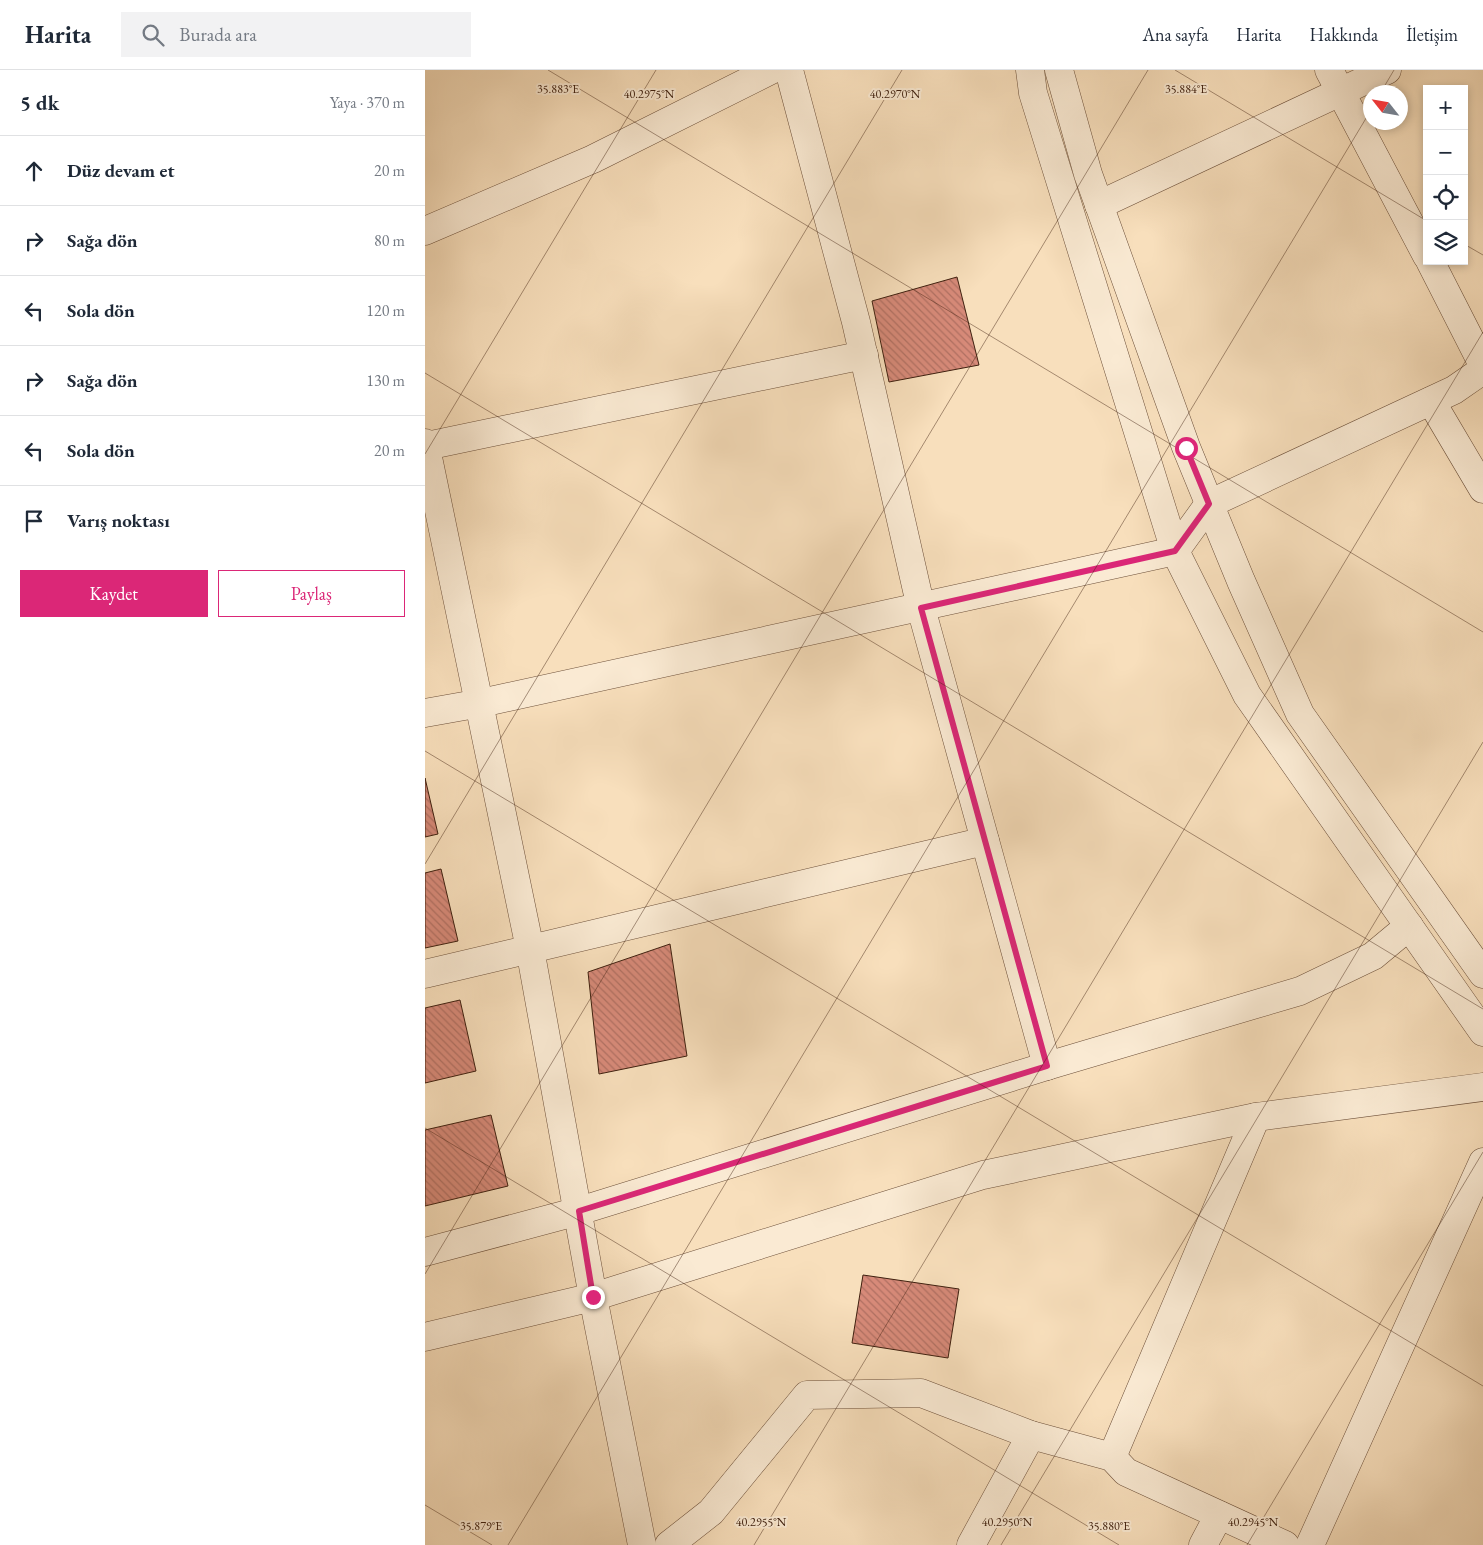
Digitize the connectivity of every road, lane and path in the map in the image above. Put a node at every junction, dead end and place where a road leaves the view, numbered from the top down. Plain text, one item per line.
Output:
1 (771, 70) edge
2 (789, 70) edge
3 (1030, 70) edge
4 (1059, 70) edge
5 (1387, 70) edge
6 (1336, 81) edge
7 (1099, 205) junction
8 (425, 231) edge
9 (1423, 248) edge
10 (1432, 265) edge
11 (864, 355) junction
12 (1483, 365) edge
13 (1483, 370) edge
14 (1431, 401) junction
15 (425, 444) edge
16 (1483, 488) edge
17 (1209, 504) junction
18 (1175, 551) junction
19 (921, 608) junction
20 (481, 704) junction
21 (425, 713) edge
22 (985, 841) junction
23 (1409, 926) junction
24 (530, 949) junction
25 (425, 974) edge
26 (1483, 974) edge
27 (1483, 1032) edge
28 (1047, 1066) junction
29 (1483, 1087) edge
30 (1256, 1117) junction
31 (1483, 1162) edge
32 (579, 1211) junction
33 (425, 1252) edge
34 (593, 1297) junction
35 (425, 1337) edge
36 (1031, 1435) junction
37 (1112, 1458) junction
38 (1219, 1515) junction
39 (642, 1545) edge
40 (669, 1545) edge
41 (971, 1545) edge
42 (1203, 1545) edge
43 (1285, 1545) edge
44 (1310, 1545) edge

1 - 8 street
2 - 11 street
3 - 18 street
4 - 7 street
5 - 6 street
6 - 7 street
6 - 9 street
7 - 17 street
10 - 12 street
11 - 15 street
11 - 19 street
13 - 14 street
14 - 16 street
14 - 17 street
15 - 20 street
17 - 18 street
17 - 26 street
18 - 19 street
18 - 23 street
19 - 20 street
19 - 22 street
20 - 21 street
20 - 24 street
22 - 24 street
22 - 28 street
23 - 27 street
23 - 28 street
24 - 25 street
24 - 32 street
28 - 32 street
29 - 30 street
30 - 34 street
30 - 37 street
31 - 44 street
32 - 33 street
32 - 34 street
34 - 35 street
34 - 39 street
36 - 37 street
36 - 40 street
36 - 41 street
37 - 38 street
38 - 42 street
38 - 43 street

